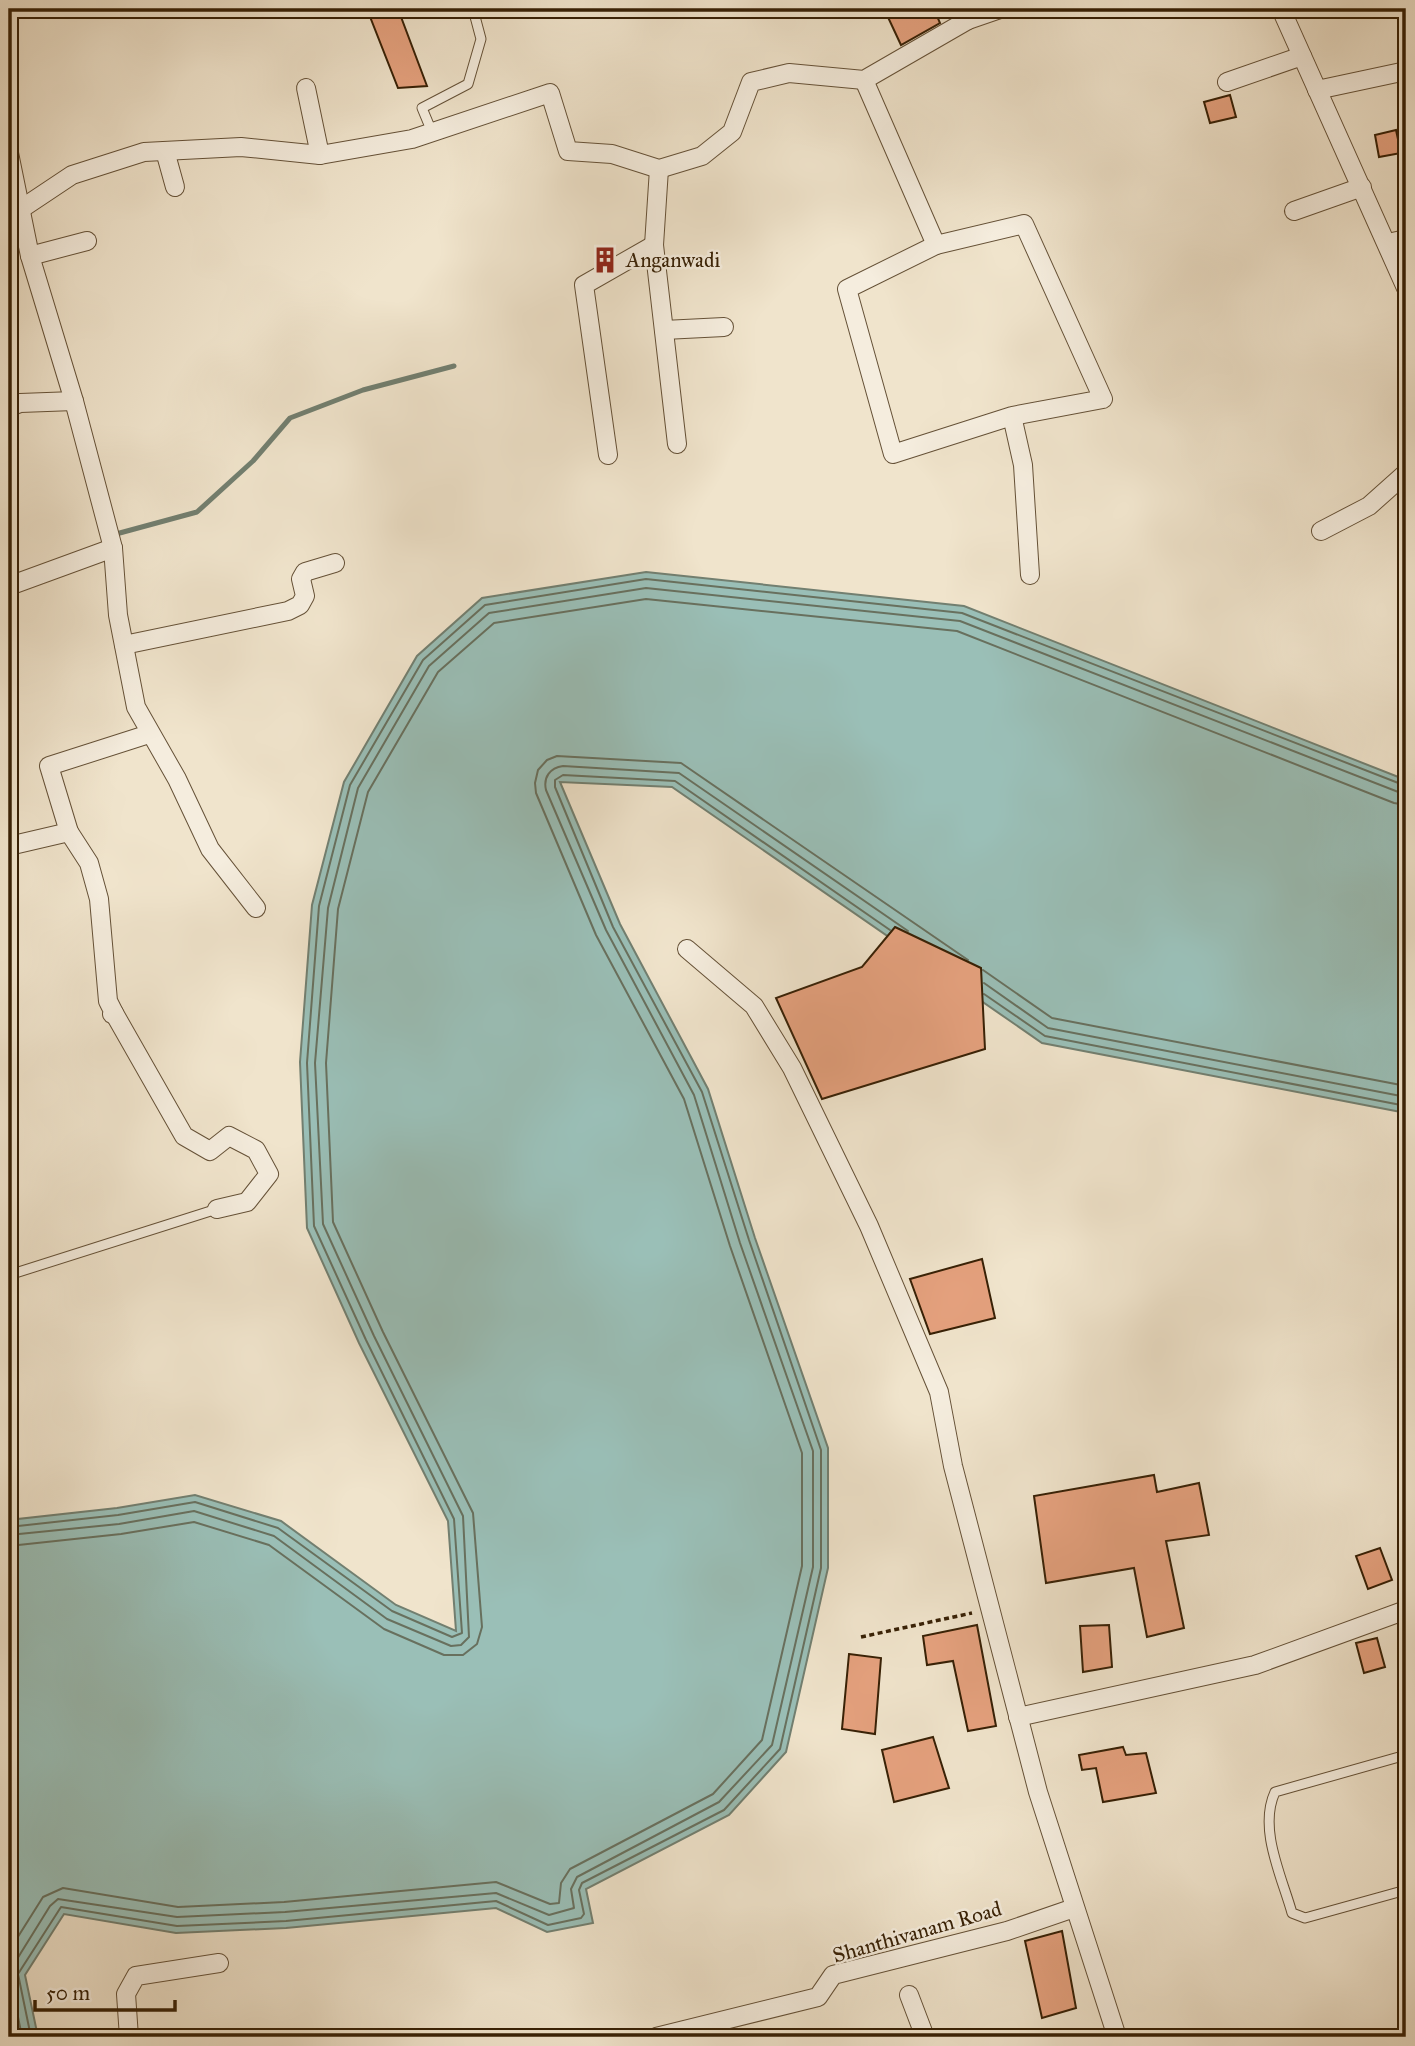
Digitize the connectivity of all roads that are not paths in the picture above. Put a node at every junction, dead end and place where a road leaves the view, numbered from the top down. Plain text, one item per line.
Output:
1 (472, 9) edge
2 (1000, 9) edge
3 (1280, 9) edge
4 (967, 14) edge
5 (1302, 56) junction
6 (1406, 71) edge
7 (864, 80) junction
8 (1227, 82) dead end
9 (306, 88) dead end
10 (1317, 90) junction
11 (432, 132) junction
12 (164, 151) junction
13 (9, 153) edge
14 (320, 155) junction
15 (659, 169) junction
16 (175, 187) dead end
17 (1362, 187) junction
18 (18, 211) junction
19 (1294, 211) dead end
20 (1406, 239) edge
21 (88, 241) dead end
22 (1388, 243) junction
23 (654, 245) junction
24 (936, 245) junction
25 (30, 256) junction
26 (1406, 288) edge
27 (724, 327) dead end
28 (664, 330) junction
29 (74, 401) junction
30 (9, 407) edge
31 (1012, 416) junction
32 (677, 444) dead end
33 (608, 455) dead end
34 (1406, 473) edge
35 (1321, 531) dead end
36 (113, 548) junction
37 (335, 563) dead end
38 (1030, 575) dead end
39 (9, 586) edge
40 (124, 645) junction
41 (149, 734) junction
42 (69, 832) junction
43 (9, 846) edge
44 (256, 908) dead end
45 (687, 948) dead end
46 (217, 1209) joint
47 (9, 1275) edge
48 (1406, 1610) edge
49 (1018, 1717) junction
50 (1406, 1755) edge
51 (1406, 1890) edge
52 (1074, 1908) junction
53 (219, 1963) dead end
54 (909, 1995) dead end
55 (129, 2037) edge
56 (656, 2037) edge
57 (925, 2037) edge
58 (1116, 2037) edge

1 - 11 lane
2 - 4 street
3 - 5 street
4 - 7 street
5 - 8 street
5 - 10 street
6 - 10 street
7 - 15 street
7 - 24 street
9 - 14 street
10 - 17 street
11 - 14 street
11 - 15 street
12 - 14 street
12 - 16 street
12 - 18 street
13 - 18 street
15 - 23 street
17 - 19 street
17 - 22 street
18 - 25 street
20 - 22 street
21 - 25 street
22 - 26 street
23 - 28 street
23 - 33 street
24 - 31 street
24 - 31 street
25 - 29 street
27 - 28 street
28 - 32 street
29 - 30 street
29 - 36 street
31 - 38 street
34 - 35 street
36 - 39 street
36 - 40 street
37 - 40 street
40 - 41 street
41 - 42 street
41 - 44 street
42 - 43 street
42 - 46 street
45 - 49 street
46 - 47 lane
48 - 49 street
49 - 52 street
50 - 51 lane
52 - 56 street, Shanthivanam Road
52 - 58 street
53 - 55 street
54 - 57 street

